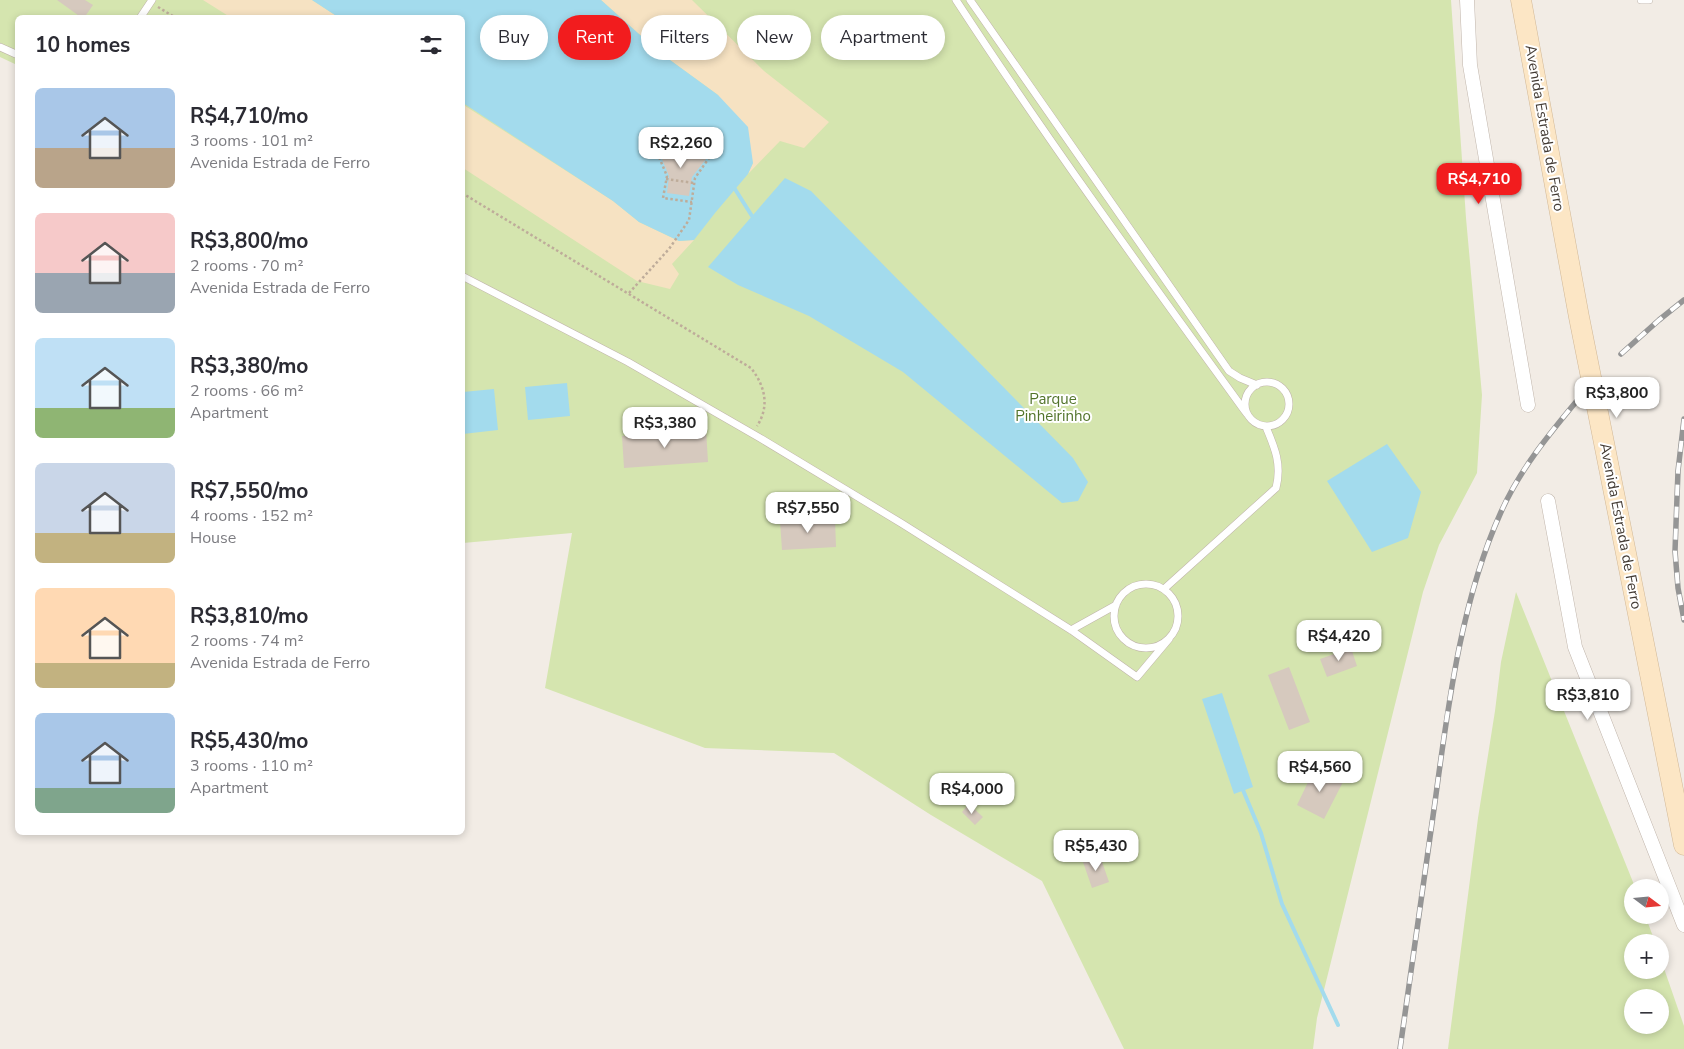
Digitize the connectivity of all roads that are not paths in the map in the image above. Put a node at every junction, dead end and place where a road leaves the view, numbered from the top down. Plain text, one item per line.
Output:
1 (956, 0) edge
2 (970, 0) edge
3 (1467, 0) edge
4 (1521, 0) edge
5 (1641, 0) edge
6 (1649, 0) edge
7 (151, 1) edge
8 (142, 15) edge
9 (0, 47) edge
10 (15, 54) edge
11 (465, 278) edge
12 (1257, 384) junction
13 (1528, 405) dead end
14 (1247, 414) junction
15 (1266, 427) junction
16 (1548, 501) dead end
17 (1164, 589) junction
18 (1116, 605) junction
19 (1071, 630) junction
20 (1168, 639) junction
21 (1684, 845) edge
22 (1684, 925) edge

1 - 14 lane
2 - 12 lane
3 - 13 street
4 - 21 main road, Avenida Estrada de Ferro
5 - 6 lane
7 - 8 lane
9 - 10 lane
11 - 19 lane
12 - 14 lane
12 - 15 lane
14 - 15 lane
15 - 17 lane
16 - 22 street
17 - 18 lane
17 - 20 lane
18 - 19 lane
18 - 20 lane
19 - 20 lane

